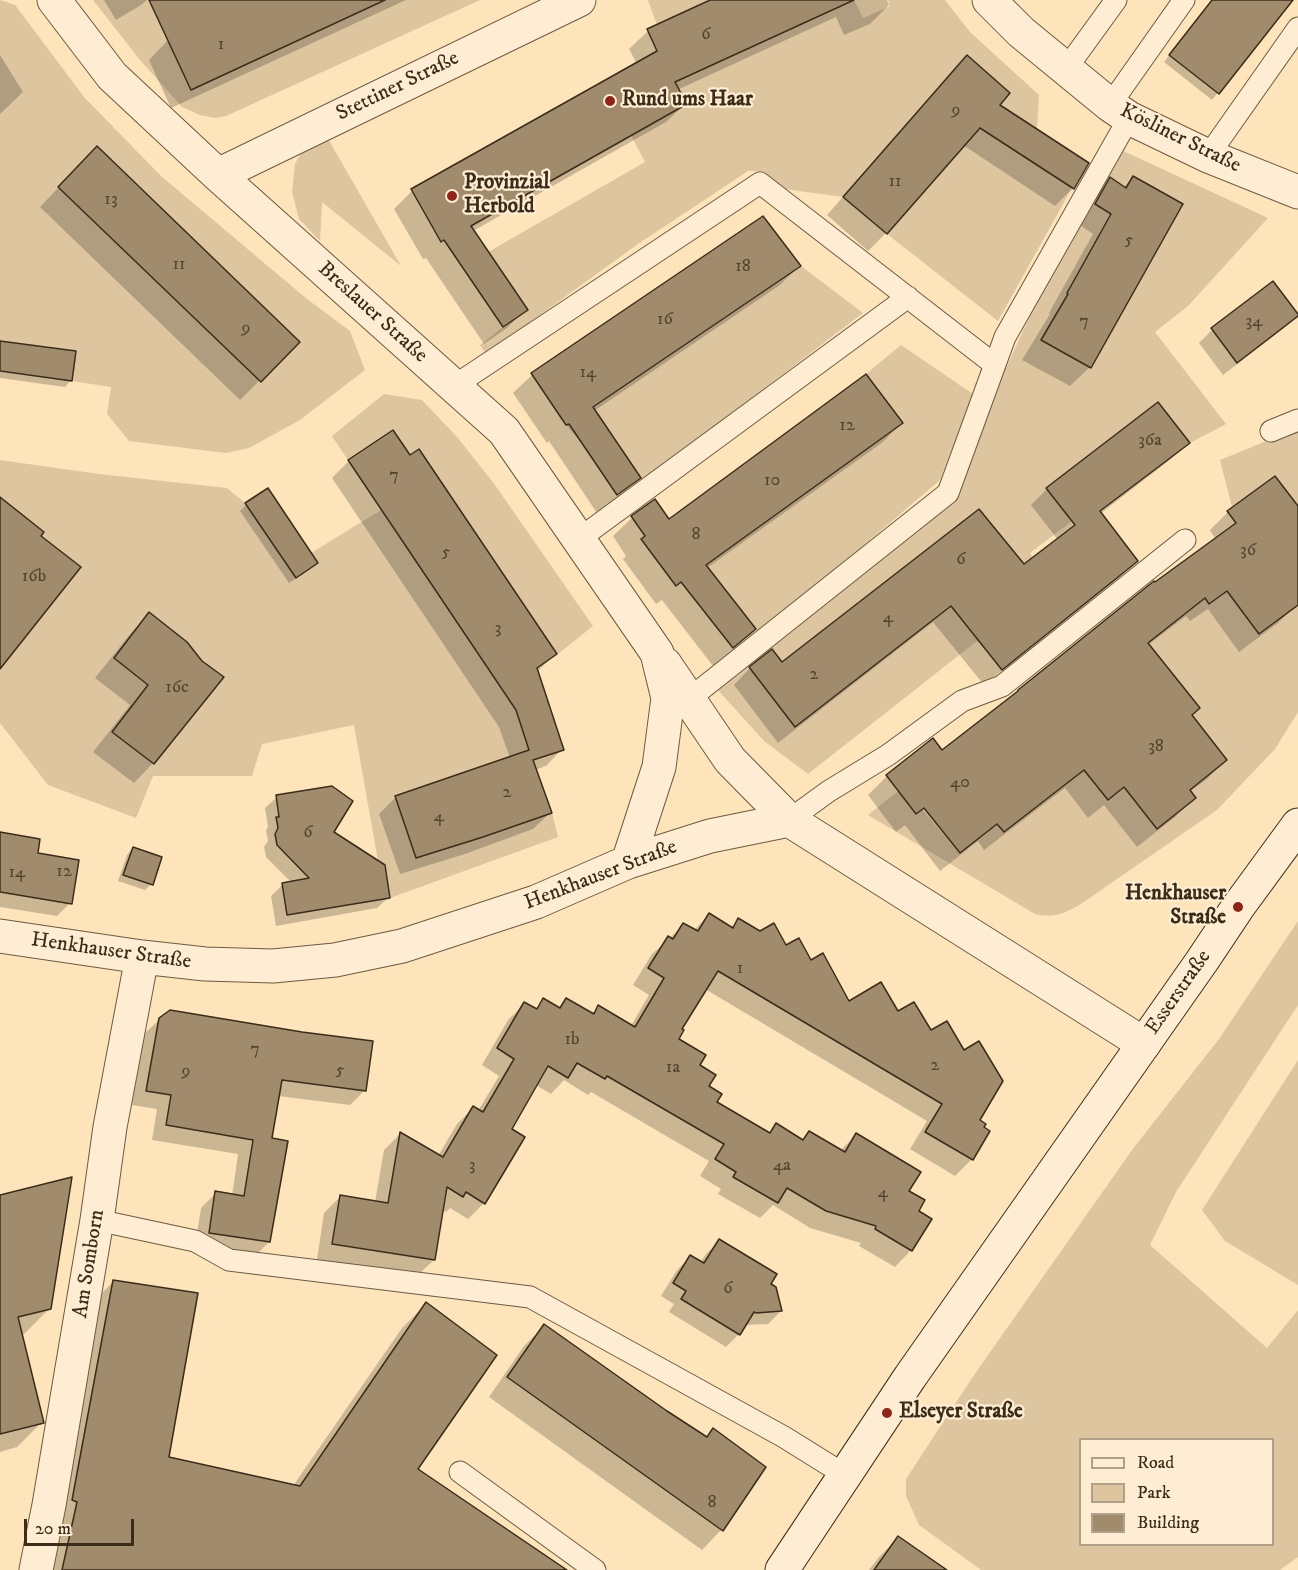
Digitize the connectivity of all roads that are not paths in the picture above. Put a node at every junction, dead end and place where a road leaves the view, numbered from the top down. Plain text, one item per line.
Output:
1 (54, 0) edge
2 (579, 0) edge
3 (989, 0) edge
4 (1116, 0) edge
5 (1184, 0) edge
6 (1298, 28) edge
7 (1066, 69) junction
8 (1120, 111) junction
9 (1208, 156) junction
10 (218, 175) junction
11 (1298, 192) edge
12 (908, 297) junction
13 (995, 365) junction
14 (454, 386) junction
15 (1298, 420) edge
16 (1271, 431) dead end
17 (579, 539) junction
18 (1185, 540) dead end
19 (657, 653) junction
20 (689, 699) junction
21 (789, 820) junction
22 (1298, 825) edge
23 (628, 862) junction
24 (0, 936) edge
25 (142, 957) junction
26 (1143, 1044) junction
27 (97, 1220) junction
28 (460, 1472) dead end
29 (845, 1475) junction
30 (36, 1570) edge
31 (596, 1570) edge
32 (782, 1570) edge

1 - 10 street, Breslauer Straße
2 - 10 street, Stettiner Straße
3 - 7 street, Kösliner Straße
4 - 7 lane
5 - 8 lane
6 - 9 lane
7 - 8 street, Kösliner Straße
8 - 9 street, Kösliner Straße
8 - 13 lane
9 - 11 street, Kösliner Straße
10 - 14 street, Breslauer Straße
12 - 13 lane
12 - 14 lane
12 - 17 lane
13 - 20 lane
14 - 17 street, Breslauer Straße
15 - 16 lane
17 - 19 street, Breslauer Straße
18 - 21 lane
19 - 20 street, Breslauer Straße
19 - 23 street, Breslauer Straße
20 - 21 street, Breslauer Straße
21 - 23 street, Henkhauser Straße
21 - 26 street
22 - 26 street, Esserstraße
23 - 25 street, Henkhauser Straße
24 - 25 street, Henkhauser Straße
25 - 27 street, Am Somborn
26 - 29 street
27 - 29 lane
27 - 30 street, Am Somborn
28 - 31 lane
29 - 32 street

